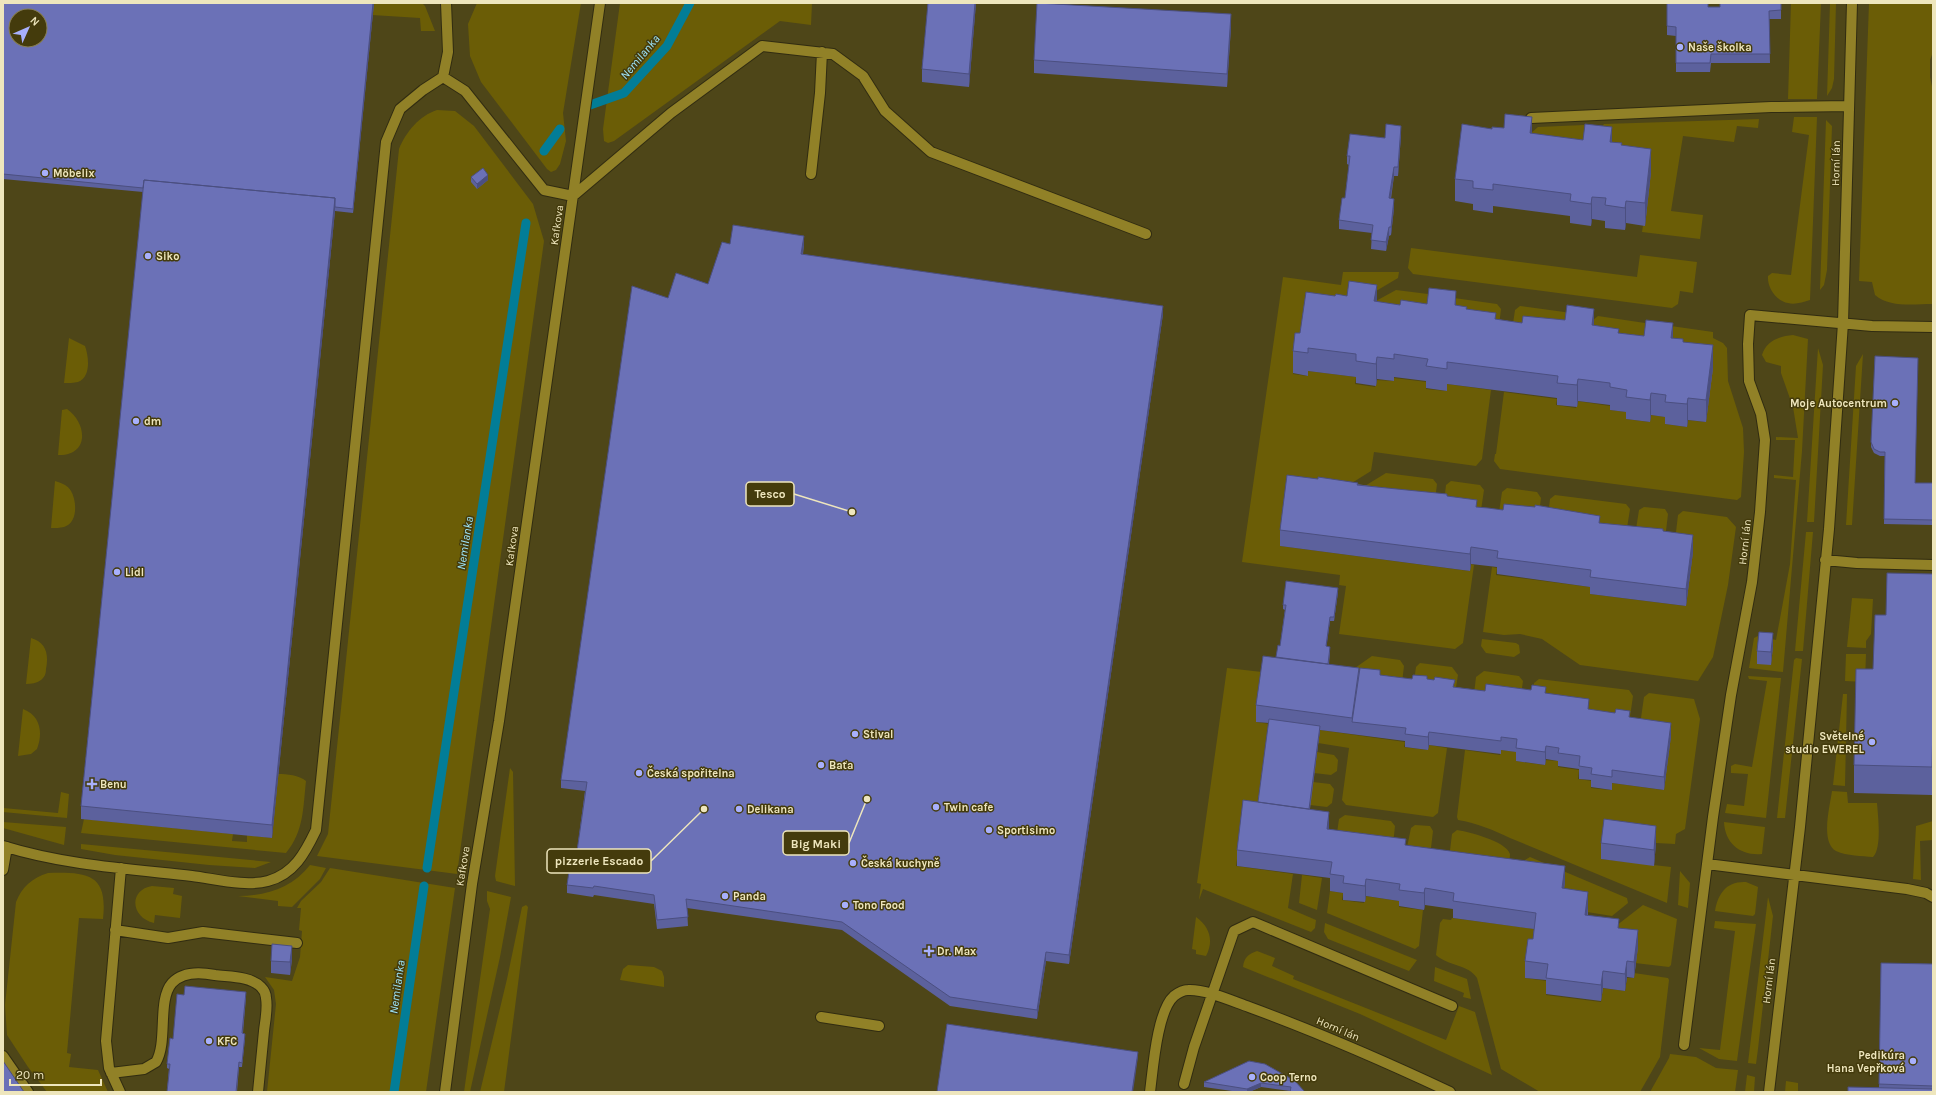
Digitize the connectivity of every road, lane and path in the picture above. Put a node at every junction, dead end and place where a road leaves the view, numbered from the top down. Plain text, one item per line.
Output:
1 (446, 3) edge
2 (600, 3) edge
3 (1852, 3) edge
4 (822, 52) junction
5 (443, 77) junction
6 (1849, 106) junction
7 (1531, 118) edge
8 (811, 174) dead end
9 (573, 196) junction
10 (1146, 234) dead end
11 (1844, 323) junction
12 (1933, 328) edge
13 (1825, 560) junction
14 (1933, 565) edge
15 (5, 847) edge
16 (1707, 864) junction
17 (121, 868) junction
18 (3, 870) edge
19 (1794, 874) junction
20 (1933, 897) edge
21 (115, 930) junction
22 (297, 943) dead end
23 (1213, 995) junction
24 (1452, 1006) dead end
25 (821, 1017) dead end
26 (879, 1026) dead end
27 (1684, 1045) dead end
28 (3, 1056) edge
29 (111, 1073) junction
30 (1184, 1084) dead end
31 (28, 1092) edge
32 (120, 1092) edge
33 (258, 1092) edge
34 (445, 1092) edge
35 (1150, 1092) edge
36 (1450, 1092) edge
37 (1769, 1092) edge

1 - 5 street
2 - 9 street, Kafkova
3 - 6 street, Horní lán
4 - 8 street
4 - 9 street
4 - 10 street
5 - 9 street
5 - 17 street
6 - 7 street
6 - 11 street, Horní lán
9 - 34 street, Kafkova
11 - 12 street
11 - 13 street, Horní lán
11 - 16 street, Horní lán
13 - 14 street
13 - 19 street, Horní lán
15 - 17 street
15 - 18 street
16 - 19 street
16 - 27 street, Horní lán
17 - 21 street
19 - 20 street
19 - 37 street, Horní lán
21 - 22 street
21 - 29 street
23 - 24 street
23 - 30 street
23 - 35 street, Horní lán
23 - 36 street, Horní lán
25 - 26 street
28 - 31 street
29 - 32 street
29 - 33 street

